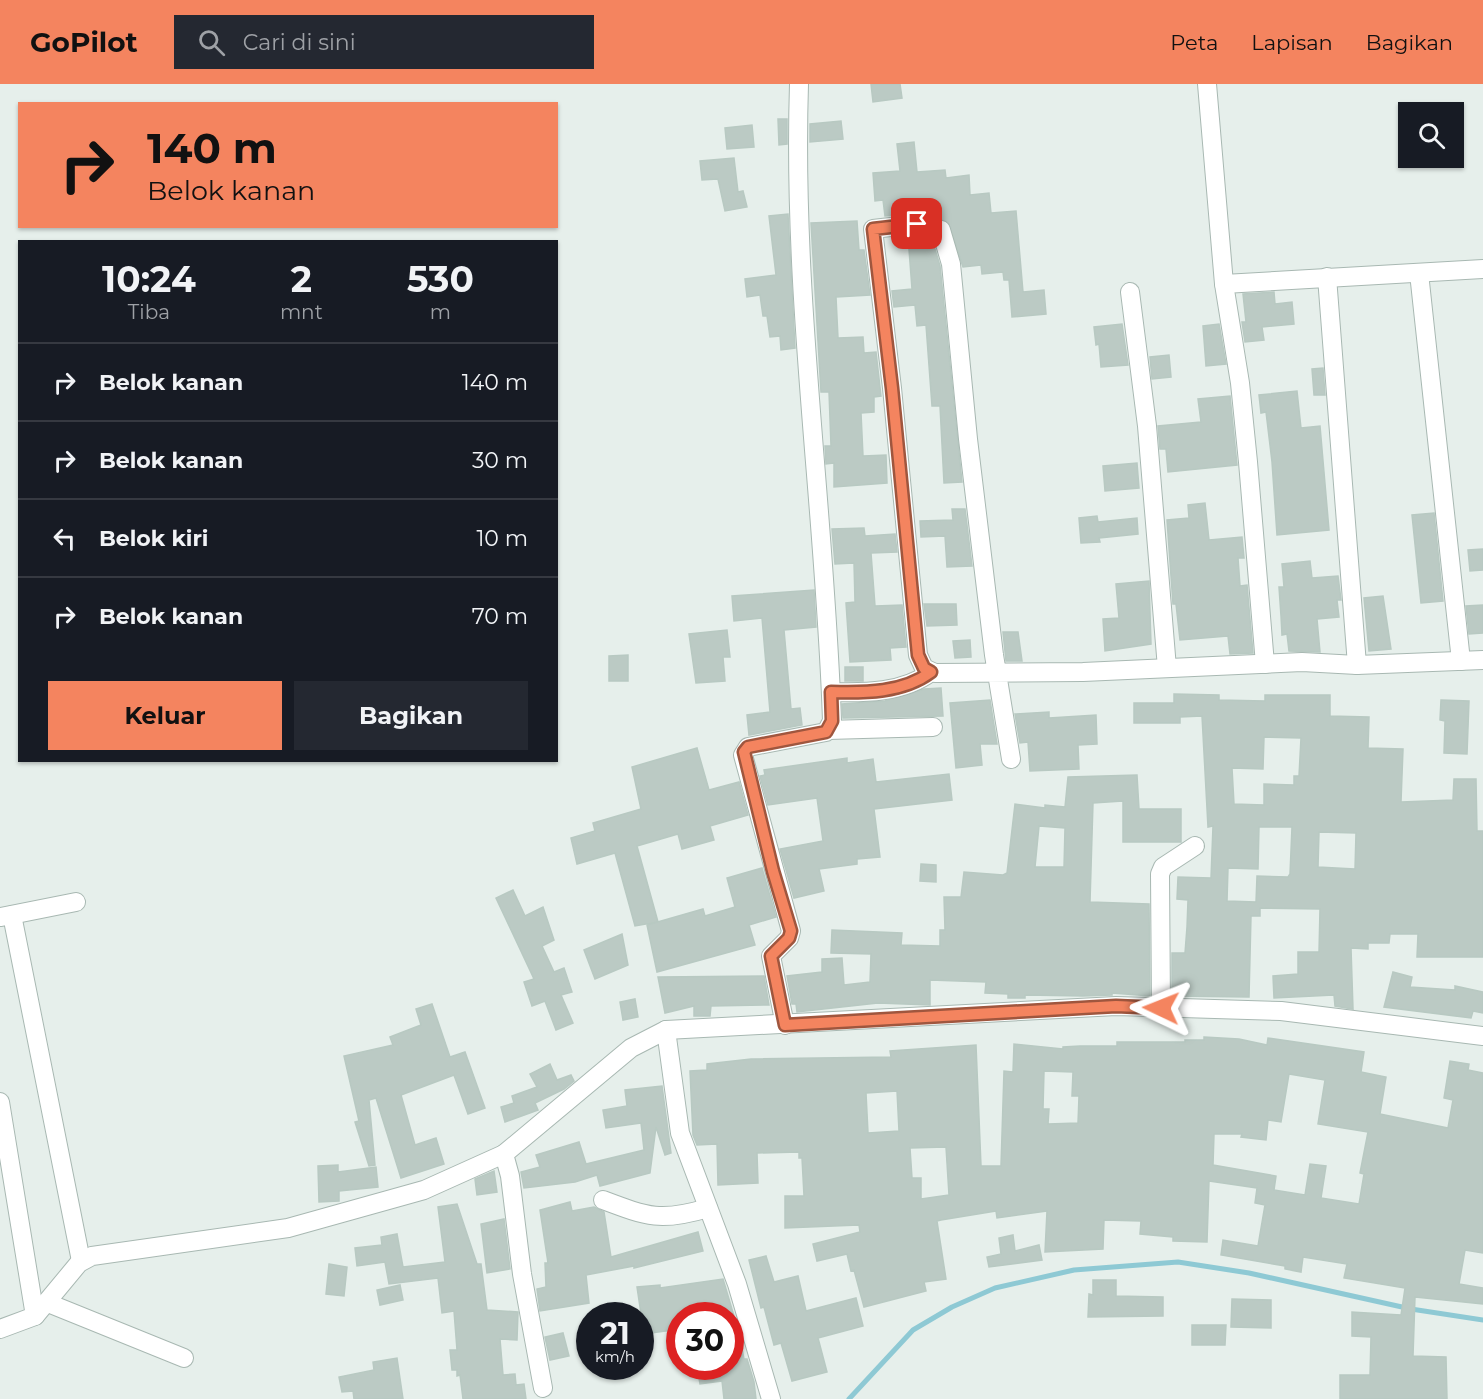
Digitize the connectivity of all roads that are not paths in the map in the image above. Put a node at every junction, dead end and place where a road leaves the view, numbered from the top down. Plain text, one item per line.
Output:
1 (799, 84) edge
2 (1207, 84) edge
3 (1483, 269) edge
4 (1419, 273) junction
5 (1327, 277) junction
6 (1224, 284) junction
7 (1130, 292) dead end
8 (1483, 660) edge
9 (1461, 661) junction
10 (1265, 664) junction
11 (1357, 664) junction
12 (1167, 668) junction
13 (931, 672) junction
14 (997, 673) junction
15 (831, 692) junction
16 (933, 727) dead end
17 (828, 729) junction
18 (1011, 759) dead end
19 (1195, 846) dead end
20 (76, 902) dead end
21 (6, 916) edge
22 (1161, 1008) junction
23 (785, 1025) junction
24 (666, 1030) junction
25 (1483, 1036) edge
26 (0, 1102) edge
27 (504, 1154) junction
28 (603, 1200) dead end
29 (708, 1208) junction
30 (81, 1261) junction
31 (48, 1303) junction
32 (35, 1316) junction
33 (1, 1326) edge
34 (184, 1358) dead end
35 (543, 1388) dead end
36 (771, 1399) edge

1 - 15 street
2 - 6 street
3 - 4 street
4 - 5 street
4 - 9 street
5 - 6 street
5 - 11 street
6 - 10 street
7 - 12 street
8 - 9 street
9 - 11 street
10 - 11 street
10 - 12 street
12 - 14 street
13 - 14 street
13 - 14 street
13 - 15 street
14 - 18 street
15 - 17 street
16 - 17 street
17 - 23 street
19 - 22 street
20 - 21 street
21 - 30 street
22 - 23 street
22 - 25 street
23 - 24 street
24 - 27 street
24 - 29 street
26 - 32 street
27 - 30 street
27 - 35 street
28 - 29 street
29 - 36 street
30 - 31 street
31 - 32 street
31 - 34 street
32 - 33 street

